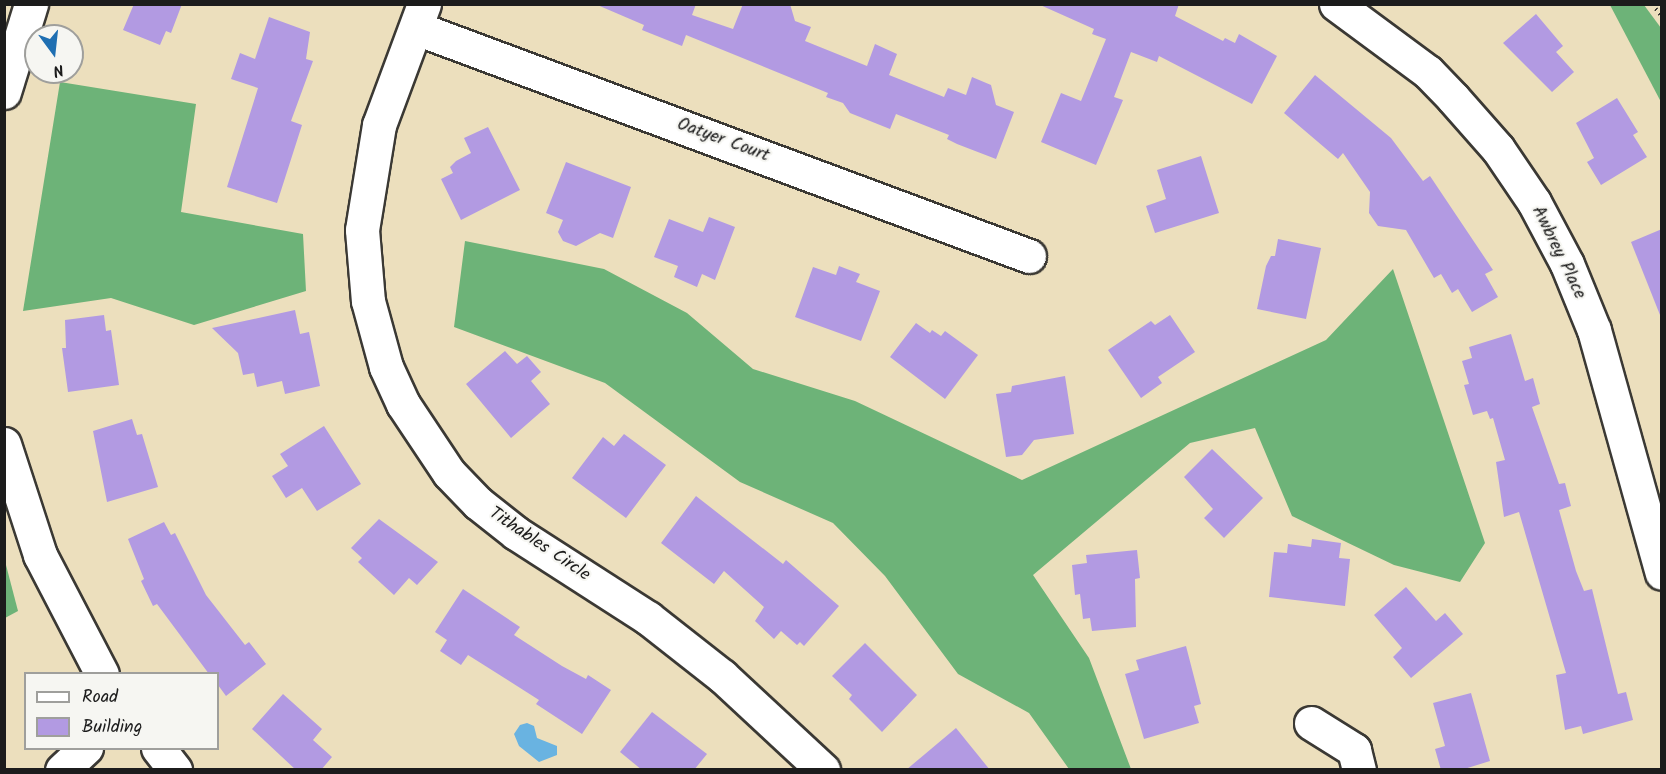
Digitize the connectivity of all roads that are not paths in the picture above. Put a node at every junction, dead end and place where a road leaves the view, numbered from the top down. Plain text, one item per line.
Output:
1 (31, 4) edge
2 (1336, 4) edge
3 (420, 16) edge
4 (4, 93) edge
5 (1029, 256) dead end
6 (4, 444) edge
7 (1662, 573) edge
8 (101, 672) edge
9 (1311, 723) dead end
10 (84, 750) edge
11 (160, 750) edge
12 (62, 770) edge
13 (175, 770) edge
14 (823, 770) edge
15 (1359, 770) edge

1 - 4 street
2 - 7 street, Awbrey Place
3 - 5 street, Oatyer Court
3 - 14 street, Tithables Circle
6 - 8 street
9 - 15 street
10 - 12 street
11 - 13 street

